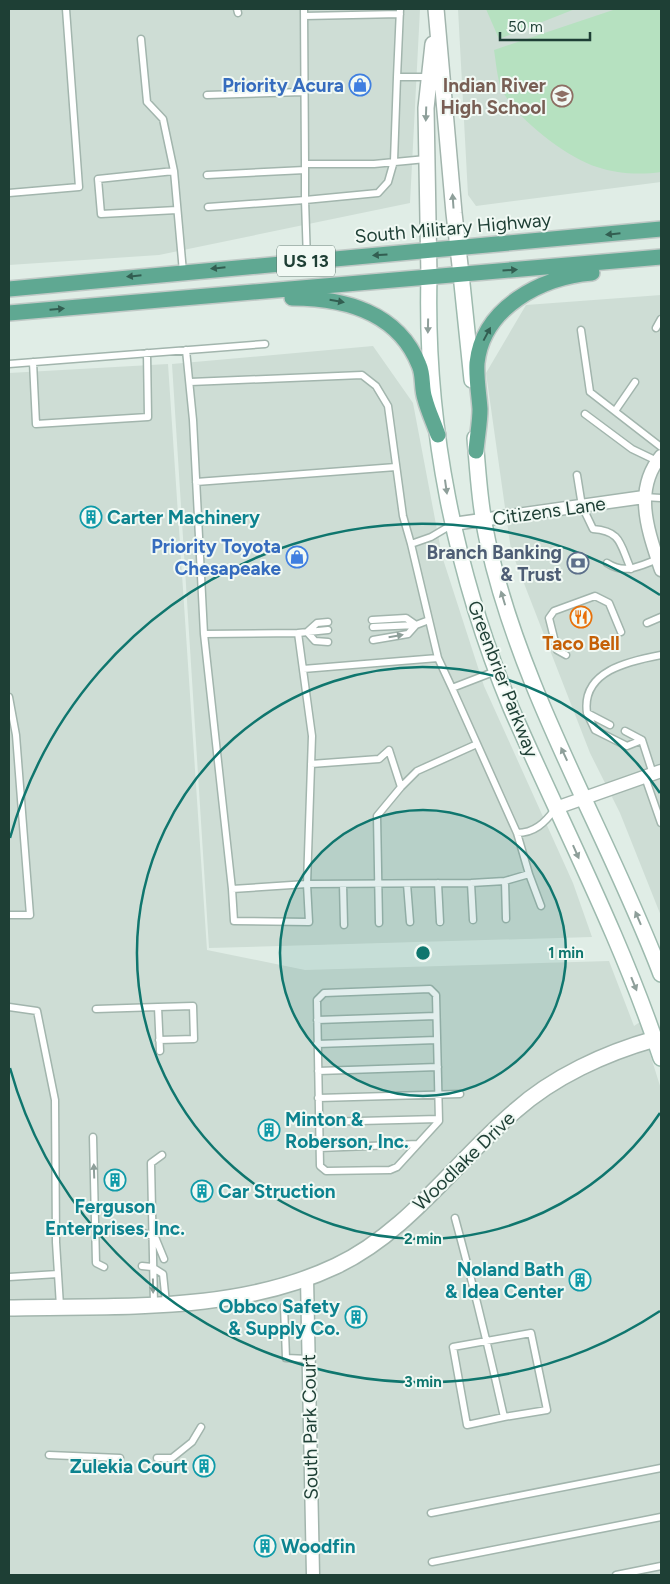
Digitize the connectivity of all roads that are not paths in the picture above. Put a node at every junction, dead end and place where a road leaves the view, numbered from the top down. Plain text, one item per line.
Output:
1 (66, 9) edge
2 (400, 11) edge
3 (436, 11) edge
4 (304, 12) edge
5 (335, 12) edge
6 (367, 12) edge
7 (141, 39) dead end
8 (397, 76) junction
9 (430, 77) junction
10 (303, 92) junction
11 (207, 95) dead end
12 (426, 159) junction
13 (394, 162) junction
14 (305, 167) junction
15 (174, 172) junction
16 (207, 175) dead end
17 (9, 193) edge
18 (305, 200) junction
19 (208, 207) dead end
20 (177, 210) junction
21 (661, 228) edge
22 (458, 249) junction
23 (429, 251) junction
24 (661, 257) edge
25 (307, 260) junction
26 (661, 263) edge
27 (182, 272) junction
28 (462, 274) junction
29 (429, 277) junction
30 (9, 289) edge
31 (166, 300) junction
32 (9, 313) edge
33 (661, 319) edge
34 (656, 328) dead end
35 (581, 330) dead end
36 (265, 344) dead end
37 (186, 350) junction
38 (147, 353) junction
39 (33, 362) junction
40 (9, 364) edge
41 (190, 382) junction
42 (635, 382) dead end
43 (615, 411) junction
44 (585, 414) dead end
45 (438, 435) junction
46 (661, 447) edge
47 (476, 451) junction
48 (659, 458) edge
49 (396, 467) junction
50 (577, 475) dead end
51 (196, 482) junction
52 (644, 497) junction
53 (661, 498) edge
54 (582, 506) junction
55 (484, 520) junction
56 (453, 524) junction
57 (411, 544) junction
58 (608, 563) dead end
59 (659, 565) edge
60 (630, 569) junction
61 (661, 617) edge
62 (429, 620) junction
63 (328, 622) dead end
64 (372, 623) dead end
65 (647, 623) dead end
66 (416, 625) junction
67 (328, 630) dead end
68 (298, 632) junction
69 (308, 632) junction
70 (622, 632) dead end
71 (204, 634) junction
72 (373, 640) dead end
73 (328, 642) dead end
74 (566, 654) dead end
75 (661, 655) edge
76 (438, 658) junction
77 (303, 669) junction
78 (496, 671) junction
79 (452, 688) junction
80 (9, 697) edge
81 (587, 713) junction
82 (610, 725) dead end
83 (625, 731) dead end
84 (642, 740) junction
85 (477, 744) junction
86 (311, 764) junction
87 (653, 774) edge
88 (401, 787) junction
89 (584, 798) junction
90 (556, 808) junction
91 (659, 811) edge
92 (661, 823) edge
93 (517, 833) junction
94 (529, 874) junction
95 (505, 880) junction
96 (438, 883) junction
97 (471, 883) junction
98 (307, 884) junction
99 (343, 884) junction
100 (377, 884) junction
101 (407, 884) junction
102 (232, 888) junction
103 (541, 906) dead end
104 (9, 915) edge
105 (506, 919) dead end
106 (473, 920) dead end
107 (410, 922) dead end
108 (440, 922) dead end
109 (379, 923) dead end
110 (344, 925) dead end
111 (661, 973) edge
112 (9, 1007) edge
113 (158, 1007) junction
114 (96, 1009) dead end
115 (436, 1016) junction
116 (317, 1020) junction
117 (159, 1040) junction
118 (437, 1040) junction
119 (658, 1042) edge
120 (317, 1044) junction
121 (160, 1051) dead end
122 (438, 1067) junction
123 (318, 1071) junction
124 (438, 1094) junction
125 (460, 1094) dead end
126 (318, 1098) junction
127 (439, 1119) junction
128 (319, 1122) junction
129 (93, 1137) dead end
130 (418, 1144) junction
131 (319, 1148) junction
132 (162, 1155) dead end
133 (455, 1218) dead end
134 (95, 1232) junction
135 (103, 1232) dead end
136 (141, 1232) dead end
137 (153, 1235) junction
138 (164, 1259) dead end
139 (142, 1266) dead end
140 (104, 1267) dead end
141 (153, 1267) junction
142 (58, 1274) junction
143 (9, 1277) edge
144 (307, 1278) junction
145 (160, 1303) junction
146 (60, 1306) junction
147 (284, 1306) dead end
148 (9, 1308) edge
149 (487, 1341) junction
150 (308, 1359) junction
151 (504, 1417) junction
152 (201, 1426) dead end
153 (49, 1455) dead end
154 (120, 1458) dead end
155 (157, 1458) dead end
156 (661, 1468) edge
157 (431, 1513) dead end
158 (661, 1517) edge
159 (432, 1562) dead end
160 (661, 1566) edge
161 (313, 1575) edge
162 (616, 1575) edge

1 - 17 lane
2 - 6 lane
2 - 8 lane
3 - 9 main road, Greenbrier Parkway
22 -> 3 main road, Greenbrier Parkway
4 - 5 lane
4 - 10 lane
5 - 6 lane
7 - 15 lane
8 - 9 lane
8 - 13 lane
9 -> 12 main road, Greenbrier Parkway
10 - 11 lane
10 - 14 lane
12 - 13 lane
12 - 23 main road, Greenbrier Parkway
13 - 14 lane
13 - 18 lane
14 - 16 lane
14 - 18 lane
15 - 20 lane
15 - 20 lane
18 - 19 lane
18 - 25 lane
20 - 27 lane
21 -> 22 main road, South Military Highway / US 13
22 - 23 main road, South Military Highway / US 13
22 - 28 main road, Greenbrier Parkway
23 -> 25 main road, South Military Highway / US 13
23 - 29 main road, Greenbrier Parkway
28 -> 24 main road, US 13
25 -> 27 main road, South Military Highway / US 13
47 -> 26 main road
27 -> 30 main road, South Military Highway / US 13
28 - 29 main road, US 13
28 - 47 main road, Greenbrier Parkway
29 - 31 main road, US 13
29 -> 45 main road, Greenbrier Parkway
32 -> 31 main road, US 13
31 -> 45 main road
33 - 34 lane
35 - 43 lane
36 - 37 lane
37 - 38 lane
37 - 41 lane
38 - 39 lane
38 - 39 lane
39 - 40 lane
41 - 49 lane
41 - 51 lane
42 - 43 lane
43 - 46 lane
44 - 48 lane
45 -> 56 main road, Greenbrier Parkway
47 - 55 main road, Greenbrier Parkway
48 - 52 street
49 - 51 lane
49 - 57 lane
50 - 54 lane
51 - 71 lane
52 - 53 lane
52 - 54 street, Citizens Lane
52 - 59 street
54 - 55 street, Citizens Lane
54 - 60 lane
55 - 56 street, Citizens Lane
89 -> 55 main road, Greenbrier Parkway
56 - 57 lane
56 - 78 main road, Greenbrier Parkway
57 - 62 lane
58 - 60 lane
59 - 60 lane
61 - 65 lane
62 - 66 lane
62 - 76 lane
63 - 69 lane
64 - 66 lane
72 -> 66 lane
67 - 69 lane
68 - 69 lane
68 - 71 lane
68 - 77 lane
69 - 73 lane
70 - 74 lane
71 - 102 lane
75 - 81 lane
76 - 77 lane
76 - 79 lane
77 - 86 lane
78 - 79 lane
78 - 90 main road, Greenbrier Parkway
79 - 85 lane
80 - 104 lane
81 - 82 lane
81 - 84 lane
83 - 84 lane
84 - 87 lane
85 - 88 lane
85 - 93 lane
86 - 88 lane
86 - 98 lane
87 - 89 street
87 - 91 lane
88 - 100 lane
89 - 90 street
111 -> 89 main road, Greenbrier Parkway
90 - 93 lane
90 -> 119 main road, Greenbrier Parkway
91 - 92 lane
93 - 94 lane
94 - 95 lane
94 - 103 lane
95 - 97 lane
95 - 105 lane
96 - 97 lane
96 - 101 lane
96 - 108 lane
97 - 106 lane
98 - 99 lane
98 - 102 lane
98 - 102 lane
99 - 100 lane
99 - 110 lane
100 - 101 lane
100 - 109 lane
101 - 107 lane
112 - 142 lane
113 - 114 lane
113 - 117 lane
113 - 117 lane
115 - 116 lane
115 - 116 lane
115 - 118 lane
116 - 120 lane
117 - 121 lane
118 - 120 lane
118 - 122 lane
119 - 144 main road, Woodlake Drive
120 - 123 lane
122 - 123 lane
122 - 124 lane
123 - 126 lane
124 - 125 lane
124 - 126 lane
124 - 127 lane
126 - 128 lane
127 - 128 lane
127 - 130 lane
128 - 131 lane
134 -> 129 lane
130 - 131 lane
130 - 131 lane
132 - 137 lane
133 - 149 lane
134 - 135 lane
134 - 140 lane
136 - 137 lane
137 - 138 lane
137 - 141 lane
139 - 141 lane
141 -> 145 lane
141 - 145 lane
142 - 143 lane
142 - 146 lane
144 - 145 main road, Woodlake Drive
144 - 150 street, South Park Court
145 - 146 main road, Woodlake Drive
146 - 148 main road, Woodlake Drive
147 - 150 lane
149 - 151 lane
149 - 151 lane
149 - 151 lane
150 - 161 street, South Park Court
152 - 155 lane
153 - 154 lane
156 - 157 lane
158 - 159 lane
160 - 162 lane

